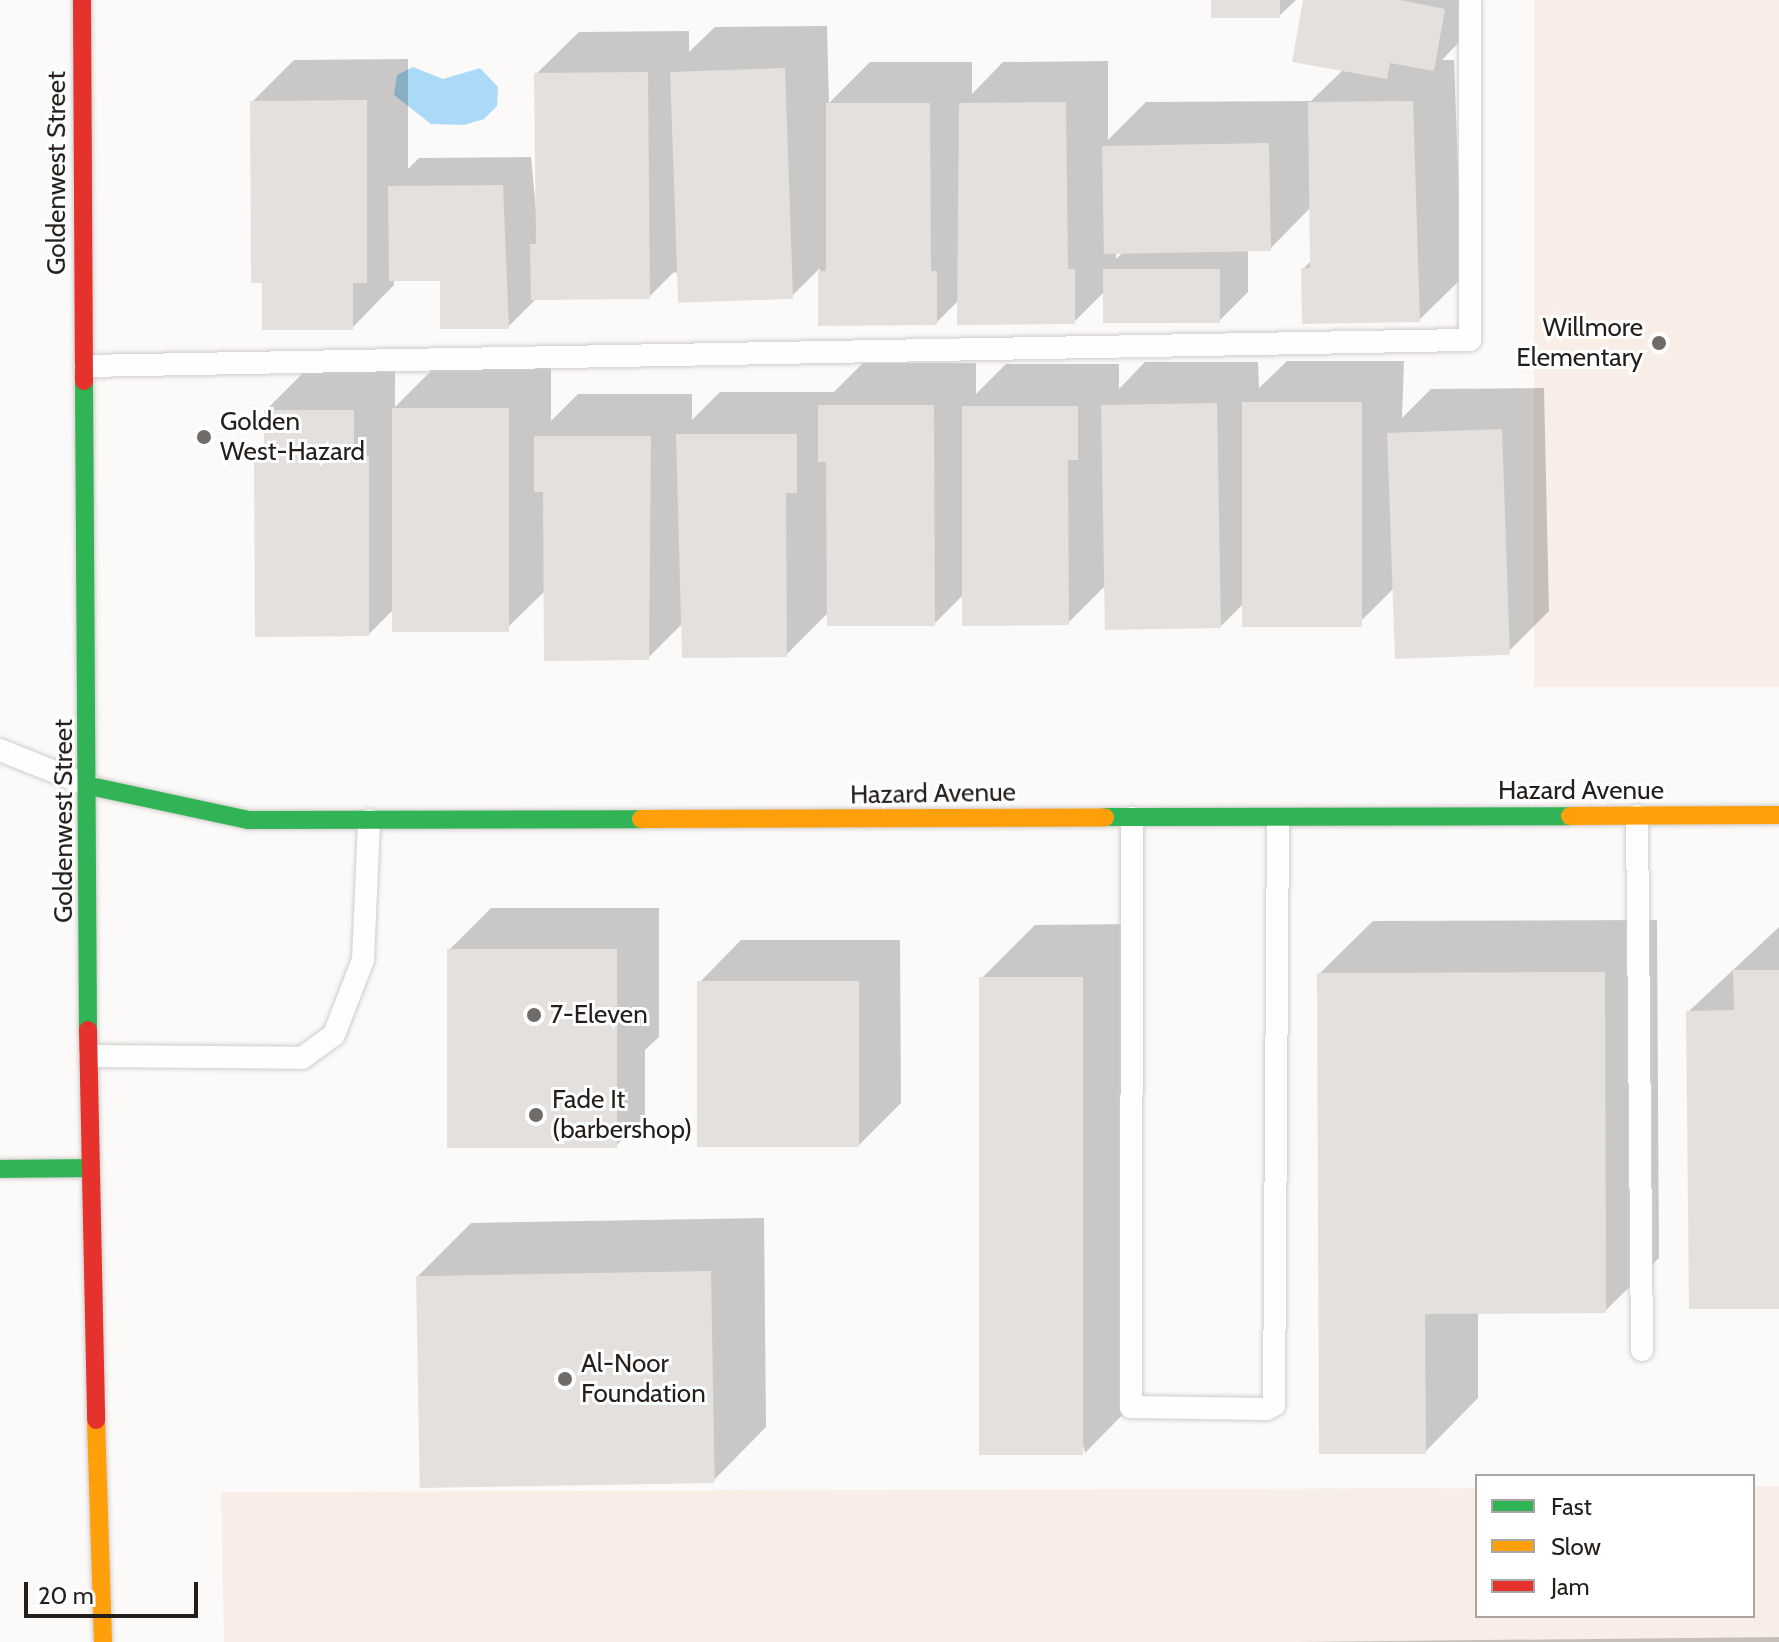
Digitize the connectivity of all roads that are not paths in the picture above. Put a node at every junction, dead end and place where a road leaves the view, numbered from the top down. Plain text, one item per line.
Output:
1 (82, 0) edge
2 (1470, 0) edge
3 (85, 366) junction
4 (0, 750) edge
5 (90, 786) junction
6 (1779, 815) edge
7 (1637, 816) junction
8 (1132, 818) junction
9 (1278, 819) junction
10 (369, 820) junction
11 (90, 1056) junction
12 (89, 1168) junction
13 (0, 1169) edge
14 (1642, 1350) dead end
15 (103, 1642) edge

1 - 3 street, Goldenwest Street
2 - 3 lane
3 - 5 street, Goldenwest Street
4 - 5 lane
5 - 10 street, Hazard Avenue
5 - 11 street, Goldenwest Street
6 - 7 street, Hazard Avenue
7 - 9 street, Hazard Avenue
7 - 14 lane
8 - 9 street, Hazard Avenue
8 - 9 lane
8 - 10 street, Hazard Avenue
10 - 11 lane
11 - 12 street, Goldenwest Street
12 - 13 street
12 - 15 street, Goldenwest Street

